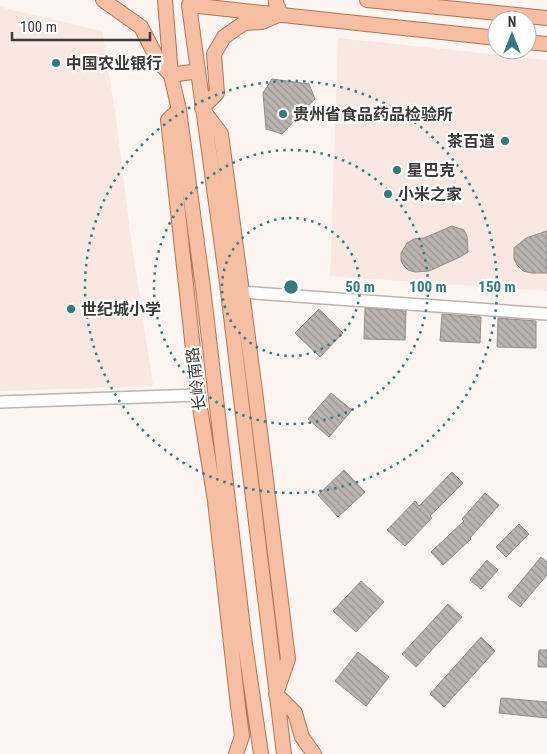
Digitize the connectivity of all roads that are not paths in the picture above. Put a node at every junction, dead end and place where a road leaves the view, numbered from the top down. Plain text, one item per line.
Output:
1 (103, 0) edge
2 (165, 0) edge
3 (170, 0) edge
4 (276, 0) edge
5 (367, 0) edge
6 (188, 2) edge
7 (280, 14) junction
8 (547, 18) edge
9 (487, 37) edge
10 (198, 71) junction
11 (172, 75) junction
12 (202, 108) junction
13 (179, 110) junction
14 (241, 292) junction
15 (547, 314) edge
16 (198, 395) junction
17 (0, 402) edge
18 (251, 681) junction
19 (276, 694) junction
20 (238, 706) junction
21 (282, 724) junction
22 (257, 726) junction
23 (236, 754) edge
24 (261, 754) edge
25 (284, 754) edge
26 (314, 754) edge

1 - 11 main road
2 - 11 main road, 长岭南路
3 - 6 main road
4 - 7 main road
5 - 8 main road
6 - 7 main road
6 - 10 main road
7 - 9 main road
7 - 12 main road
10 - 11 main road
10 - 12 main road
11 - 13 main road, 长岭南路
12 - 14 main road
12 - 19 main road
13 - 16 main road
13 - 18 main road, 长岭南路
14 - 15 street
14 - 19 main road
16 - 17 street
16 - 20 main road
18 - 20 main road
18 - 22 main road, 长岭南路
19 - 21 main road
19 - 26 main road
20 - 22 main road
20 - 23 main road
21 - 22 main road
21 - 25 main road
22 - 24 main road, 长岭南路

